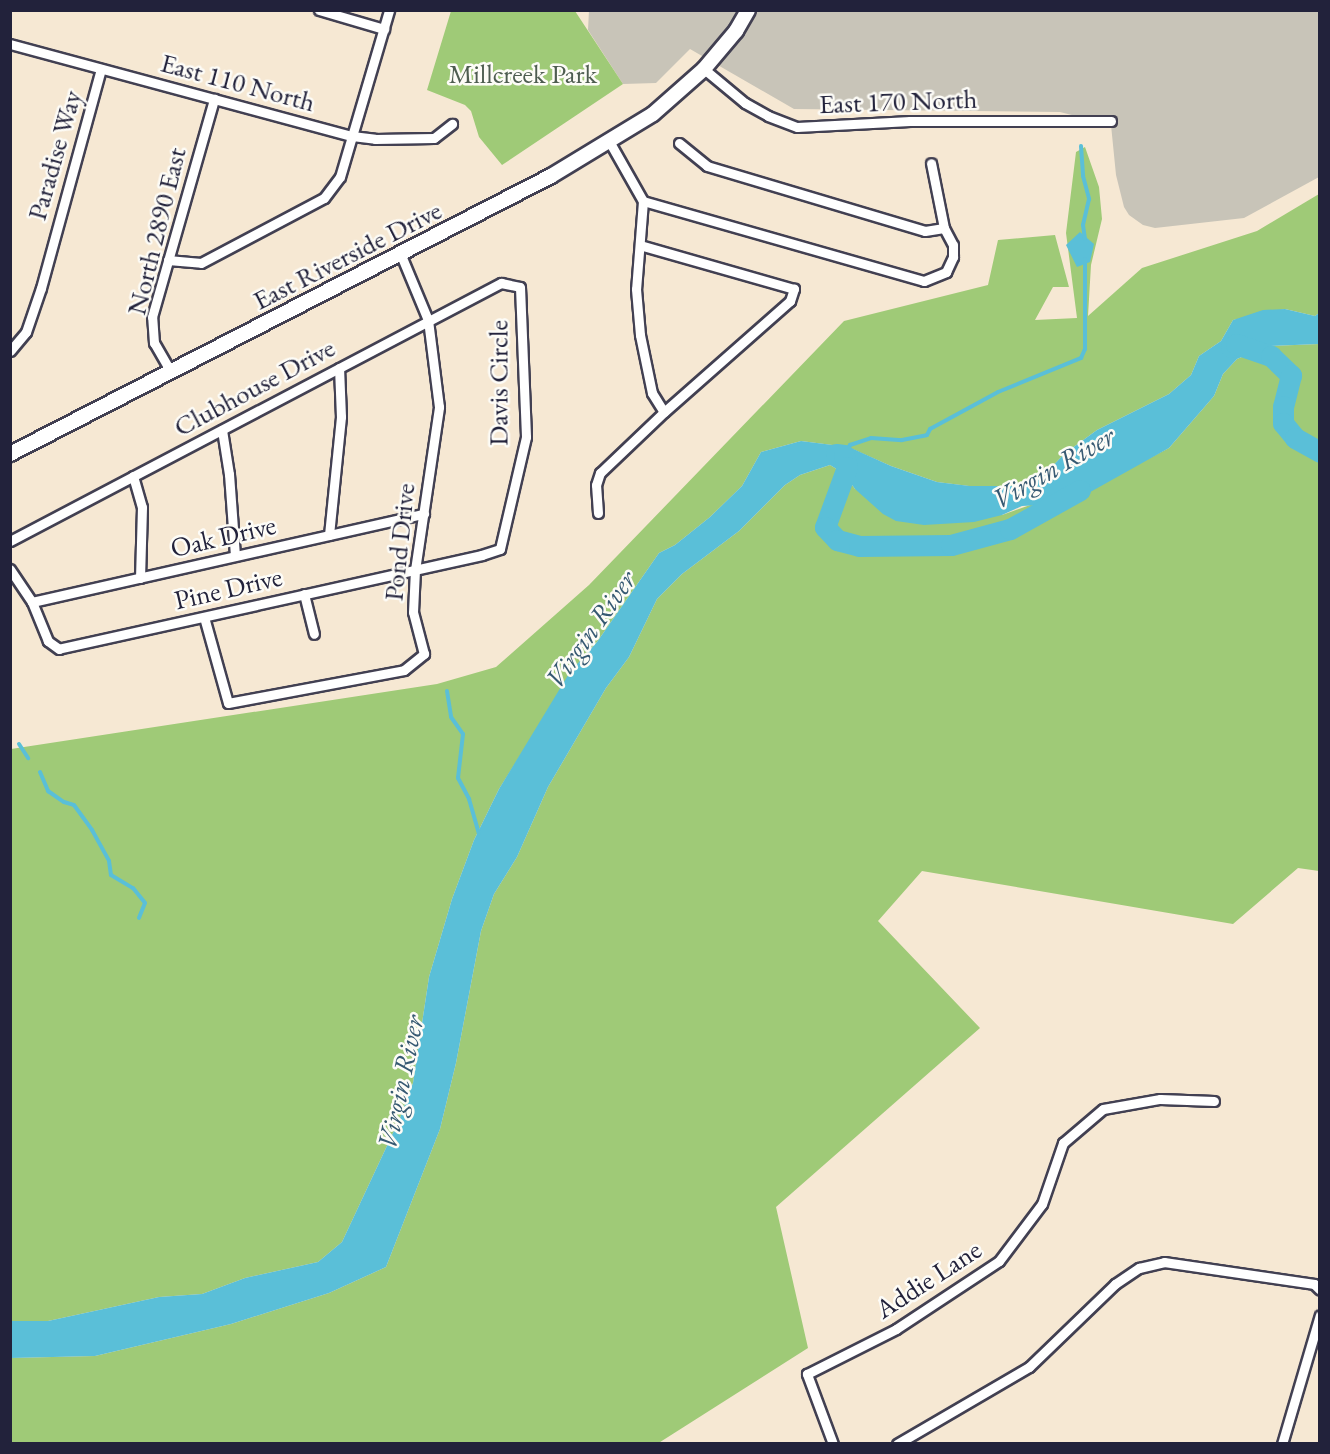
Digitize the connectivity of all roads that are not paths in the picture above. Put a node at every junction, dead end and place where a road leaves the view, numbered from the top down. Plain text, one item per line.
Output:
1 (320, 10) edge
2 (389, 10) edge
3 (748, 10) edge
4 (384, 29) junction
5 (10, 44) edge
6 (101, 69) junction
7 (704, 69) junction
8 (214, 99) junction
9 (1111, 121) dead end
10 (452, 124) dead end
11 (352, 136) junction
12 (609, 141) junction
13 (679, 142) dead end
14 (931, 163) dead end
15 (643, 201) junction
16 (944, 228) junction
17 (640, 245) junction
18 (401, 255) junction
19 (168, 260) junction
20 (520, 287) joint
21 (428, 320) junction
22 (10, 351) edge
23 (339, 368) junction
24 (171, 372) junction
25 (664, 412) junction
26 (222, 430) junction
27 (10, 454) edge
28 (133, 476) junction
29 (598, 513) dead end
30 (424, 514) junction
31 (329, 535) junction
32 (10, 541) edge
33 (500, 549) joint
34 (235, 556) junction
35 (10, 569) edge
36 (415, 570) junction
37 (140, 578) junction
38 (304, 594) junction
39 (32, 602) junction
40 (204, 617) junction
41 (314, 634) dead end
42 (1214, 1101) dead end
43 (1320, 1290) edge
44 (1320, 1315) edge
45 (833, 1443) edge
46 (897, 1443) edge
47 (1282, 1443) edge

1 - 4 street
2 - 4 street
3 - 7 main road, East Riverside Drive
4 - 11 street
5 - 6 street, East 110 North
6 - 8 street, East 110 North
6 - 22 street, Paradise Way
7 - 9 street, East 170 North
7 - 12 main road, East Riverside Drive
8 - 11 street, East 110 North
8 - 19 street, North 2890 East
10 - 11 street, East 110 North
11 - 19 street
12 - 15 street
12 - 18 main road, East Riverside Drive
13 - 16 street
14 - 16 street
15 - 16 street
15 - 17 street
17 - 25 street
17 - 25 street
18 - 21 street, Pond Drive
18 - 24 main road, East Riverside Drive
19 - 24 street, North 2890 East
20 - 21 street, Clubhouse Drive
20 - 33 street, Davis Circle
21 - 23 street, Clubhouse Drive
21 - 30 street, Pond Drive
23 - 26 street, Clubhouse Drive
23 - 31 street
24 - 27 main road, East Riverside Drive
25 - 29 street
26 - 28 street, Clubhouse Drive
26 - 34 street
28 - 32 street, Clubhouse Drive
28 - 37 street
30 - 31 street, Oak Drive
30 - 36 street, Pond Drive
31 - 34 street, Oak Drive
33 - 36 street, Pine Drive
34 - 37 street, Oak Drive
35 - 39 street, Pine Drive
36 - 38 street, Pine Drive
36 - 40 street, Pond Drive
37 - 39 street, Oak Drive
38 - 40 street, Pine Drive
38 - 41 street
39 - 40 street, Pine Drive
42 - 45 street, Addie Lane
43 - 46 street
44 - 47 street

